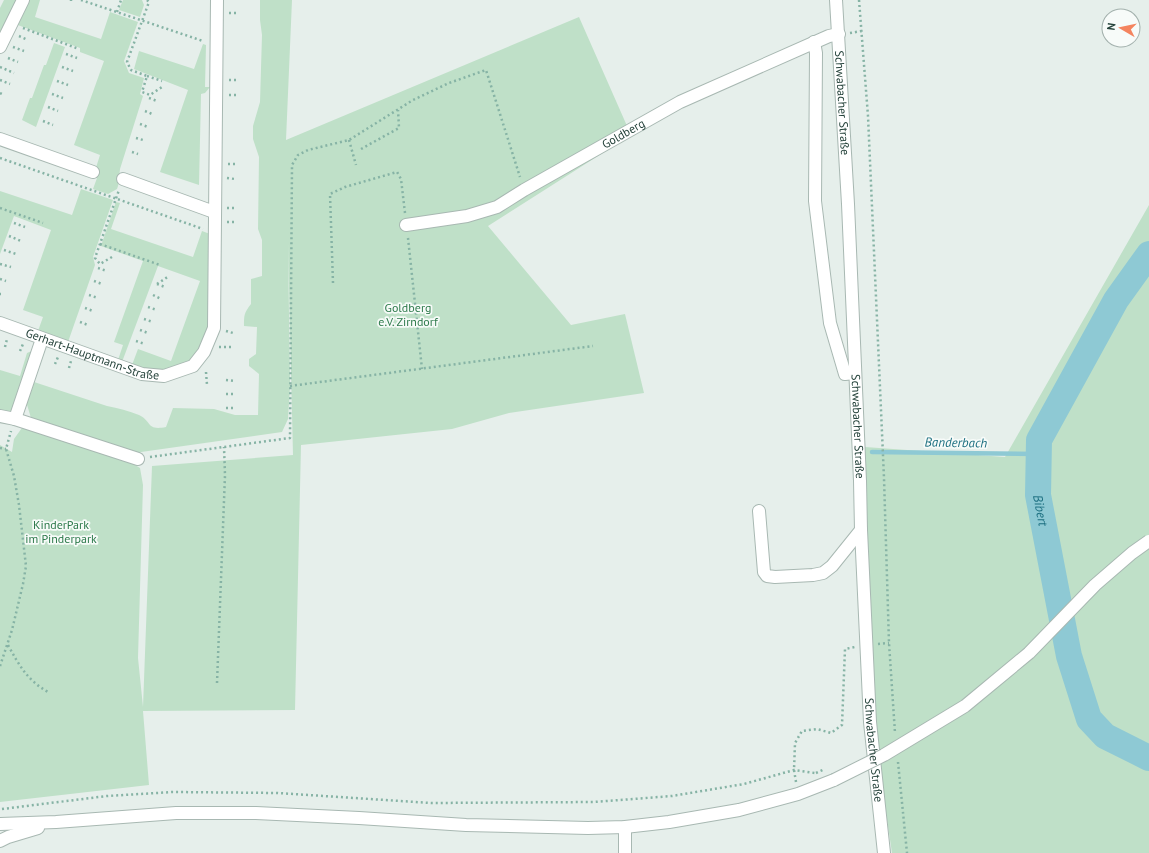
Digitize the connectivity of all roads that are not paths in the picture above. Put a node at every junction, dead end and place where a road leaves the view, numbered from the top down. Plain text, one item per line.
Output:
1 (23, 0) edge
2 (217, 0) edge
3 (836, 0) edge
4 (839, 34) junction
5 (814, 42) junction
6 (3, 52) edge
7 (0, 139) edge
8 (93, 172) dead end
9 (123, 179) road end
10 (214, 212) junction
11 (406, 225) road end
12 (0, 323) edge
13 (42, 339) junction
14 (854, 373) junction
15 (0, 416) edge
16 (15, 419) junction
17 (138, 459) road end
18 (758, 511) dead end
19 (860, 530) junction
20 (1149, 541) edge
21 (56, 822) junction
22 (0, 824) edge
23 (625, 827) junction
24 (0, 841) edge
25 (625, 853) edge
26 (884, 853) edge

1 - 6 street
2 - 10 street, Gerhart-Hauptmann-Straße
3 - 4 street, Schwabacher Straße
4 - 5 street, Goldberg
4 - 14 street, Schwabacher Straße
5 - 11 street, Goldberg
5 - 14 street
7 - 8 street
9 - 10 street
10 - 13 street, Gerhart-Hauptmann-Straße
12 - 13 street, Gerhart-Hauptmann-Straße
13 - 16 street
14 - 19 street, Schwabacher Straße
15 - 16 street
16 - 17 street
18 - 19 street
19 - 26 street, Schwabacher Straße
20 - 23 street, bridge
21 - 22 street
21 - 23 street
21 - 24 street
23 - 25 street

